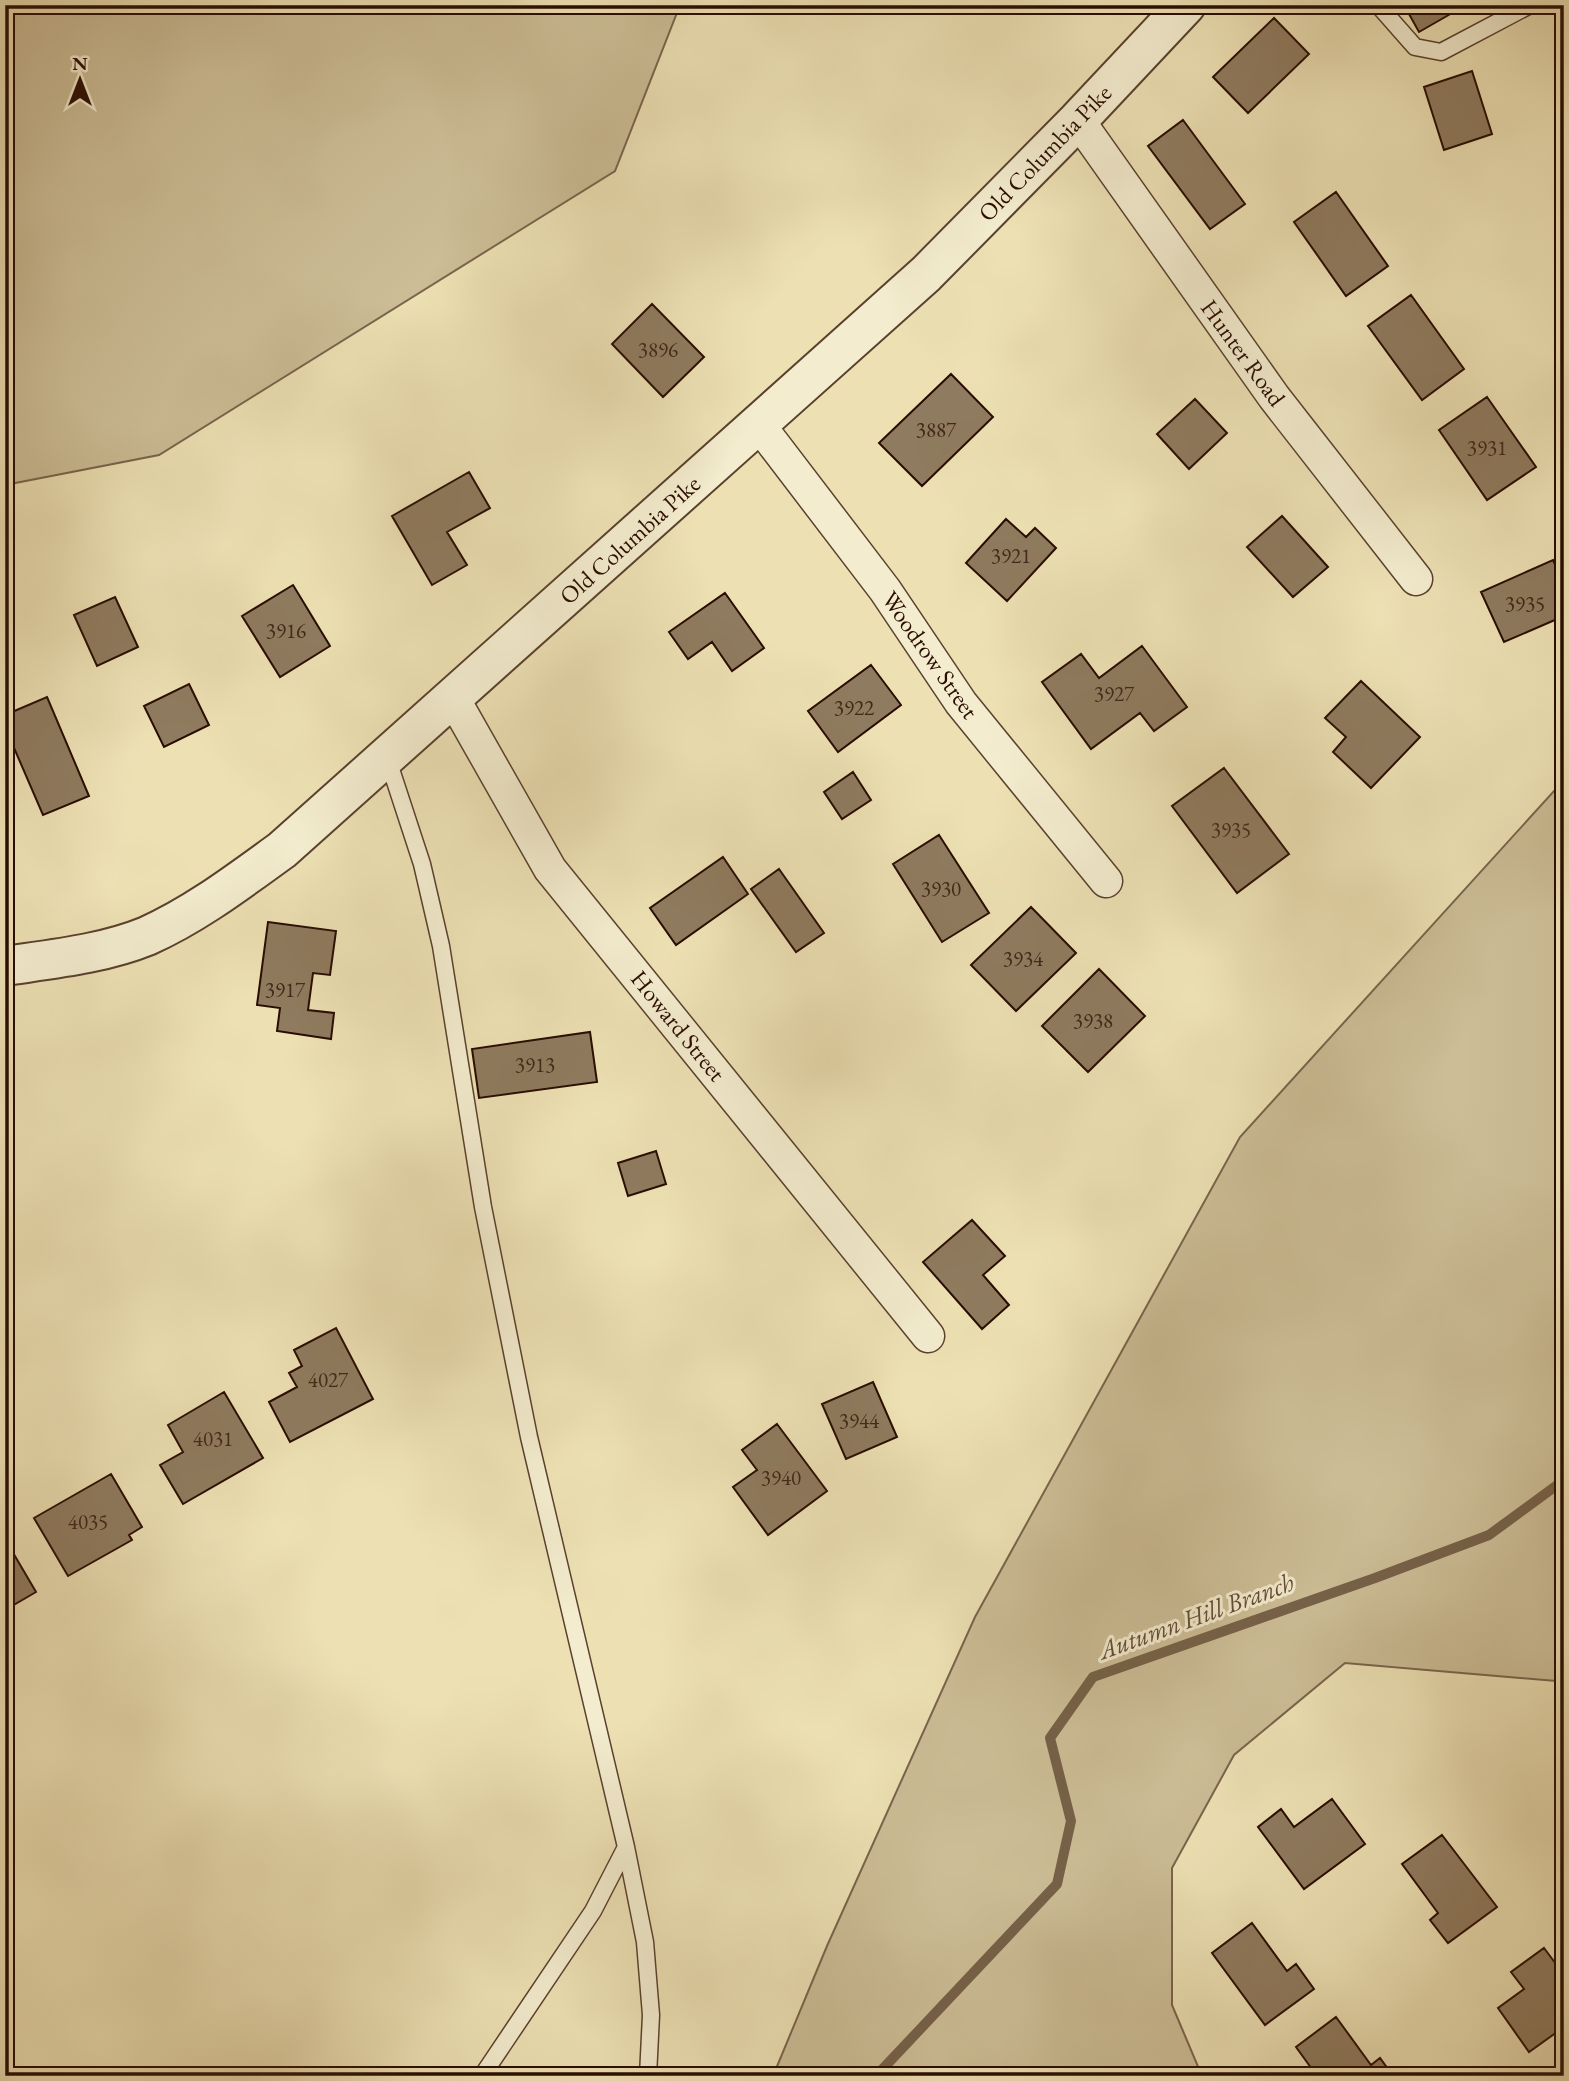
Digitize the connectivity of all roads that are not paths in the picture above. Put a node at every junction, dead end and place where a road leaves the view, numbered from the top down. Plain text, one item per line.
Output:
1 (1186, 5) edge
2 (1378, 5) edge
3 (1530, 5) edge
4 (1079, 120) junction
5 (760, 425) junction
6 (1416, 579) dead end
7 (453, 698) junction
8 (387, 757) junction
9 (1105, 881) dead end
10 (5, 966) edge
11 (928, 1336) dead end
12 (626, 1847) junction
13 (482, 2076) edge
14 (648, 2076) edge

1 - 4 street, Old Columbia Pike
2 - 3 lane
4 - 5 street, Old Columbia Pike
4 - 6 street, Hunter Road
5 - 7 street, Old Columbia Pike
5 - 9 street, Woodrow Street
7 - 8 street, Old Columbia Pike
7 - 11 street, Howard Street
8 - 10 street, Old Columbia Pike
8 - 12 lane
12 - 13 lane
12 - 14 lane

